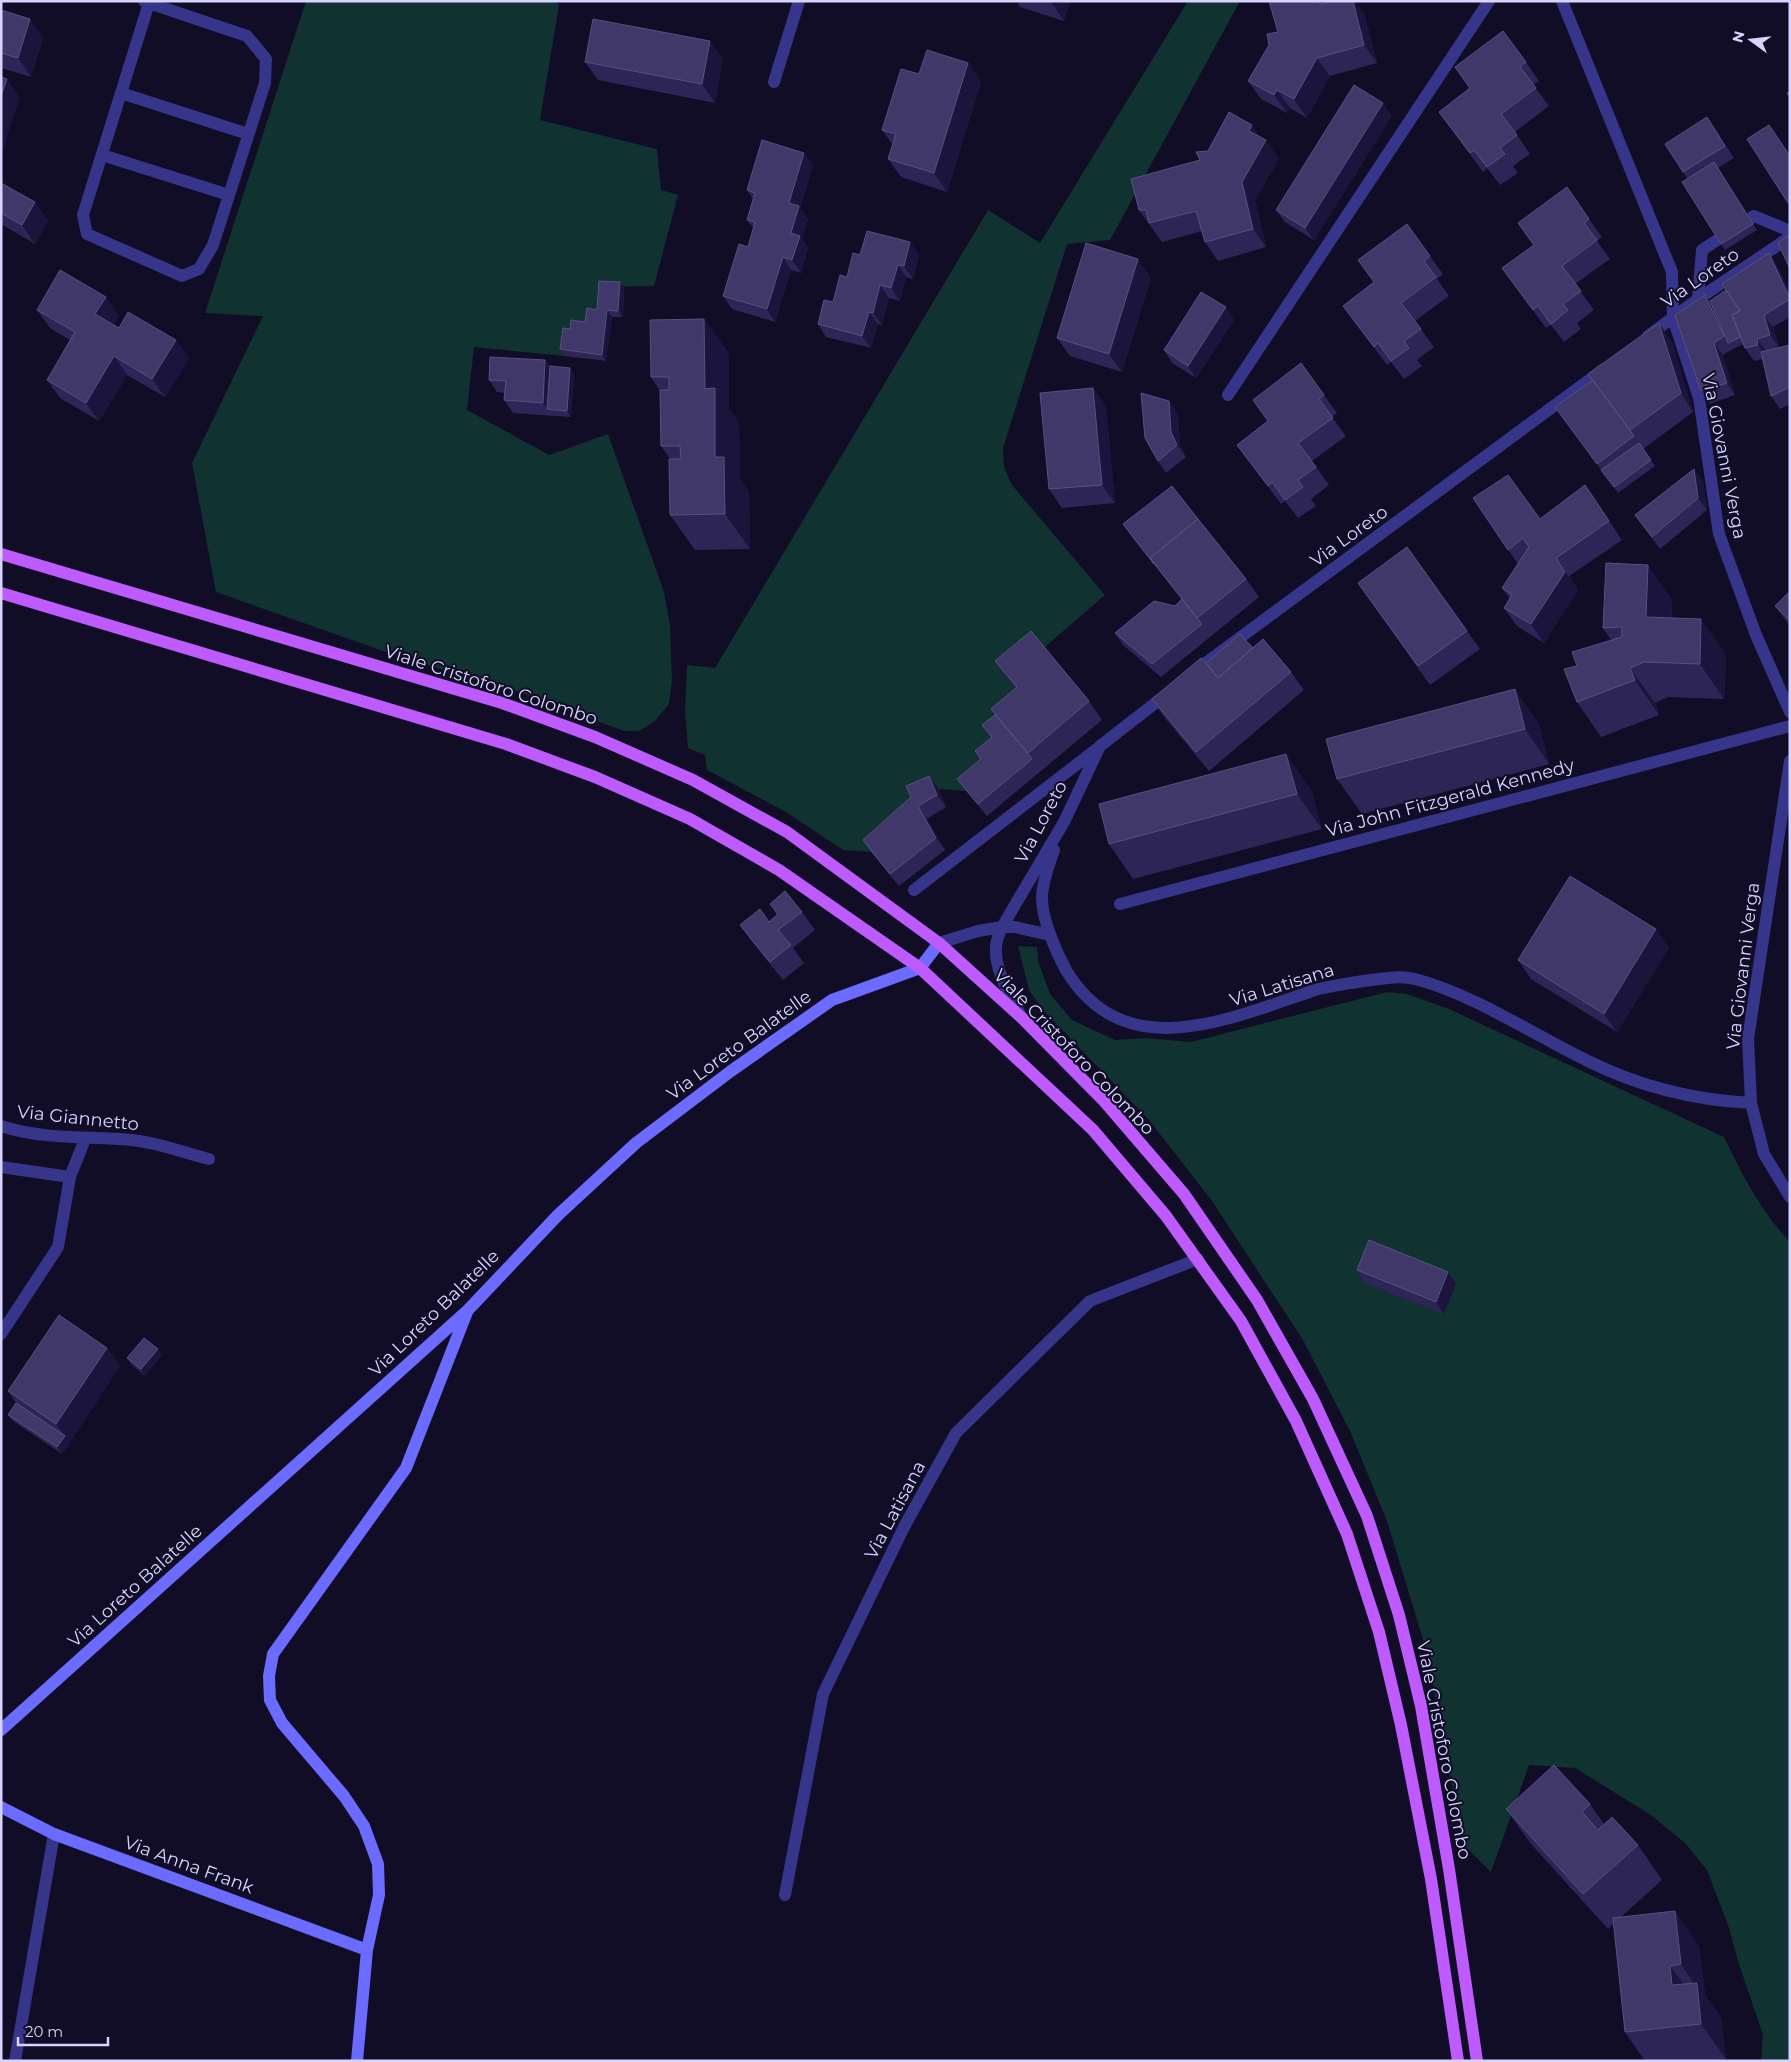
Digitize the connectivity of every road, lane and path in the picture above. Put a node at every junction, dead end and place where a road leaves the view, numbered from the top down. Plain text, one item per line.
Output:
1 (799, 1) edge
2 (1489, 1) edge
3 (1562, 1) edge
4 (146, 2) edge
5 (774, 82) dead end
6 (121, 93) junction
7 (248, 134) junction
8 (102, 155) junction
9 (229, 195) junction
10 (1790, 231) edge
11 (1790, 238) edge
12 (1698, 299) junction
13 (1673, 318) junction
14 (1641, 341) edge
15 (1618, 359) edge
16 (1228, 395) dead end
17 (1, 554) edge
18 (1, 594) edge
19 (1790, 712) edge
20 (1790, 726) edge
21 (1100, 746) junction
22 (1790, 761) edge
23 (1064, 822) junction
24 (914, 890) dead end
25 (1120, 904) dead end
26 (1002, 927) junction
27 (1050, 934) junction
28 (939, 943) junction
29 (920, 968) junction
30 (1022, 1018) junction
31 (1750, 1103) junction
32 (1, 1126) edge
33 (85, 1140) junction
34 (209, 1160) dead end
35 (1, 1167) edge
36 (70, 1177) junction
37 (1790, 1197) edge
38 (1198, 1259) junction
39 (468, 1310) junction
40 (1, 1334) edge
41 (1, 1730) edge
42 (1, 1807) edge
43 (54, 1834) junction
44 (785, 1895) dead end
45 (367, 1950) junction
46 (15, 2061) edge
47 (357, 2061) edge
48 (1458, 2061) edge
49 (1477, 2061) edge

1 - 5 street
2 - 16 street
3 - 13 street, Via Giovanni Verga
4 - 6 street
4 - 7 street
6 - 7 street
6 - 8 street
7 - 9 street
8 - 9 street
8 - 9 street
10 - 12 street
11 - 12 street, Via Loreto
12 - 13 street, Via Loreto
13 - 14 street, Via Loreto
13 - 19 street, Via Giovanni Verga
15 - 21 street, Via Loreto
17 - 28 main road, Viale Cristoforo Colombo
18 - 29 main road, Viale Cristoforo Colombo
20 - 25 street, Via John Fitzgerald Kennedy
21 - 23 street, Via Loreto
21 - 24 street
22 - 31 street, Via Giovanni Verga
23 - 26 street, Via Loreto
23 - 27 street, Via Latisana
26 - 27 street
26 - 28 street
26 - 30 street, Via Loreto
27 - 31 street, Via Latisana
28 - 29 street
28 - 30 main road, Viale Cristoforo Colombo
29 - 38 main road, Viale Cristoforo Colombo
29 - 39 street, Via Loreto Balatelle
30 - 49 main road, Viale Cristoforo Colombo
31 - 37 street, Via Giovanni Verga
32 - 33 street, Via Giannetto
33 - 34 street, Via Giannetto
33 - 36 street
35 - 36 street
36 - 40 street
38 - 44 street, Via Latisana
38 - 48 main road, Viale Cristoforo Colombo
39 - 41 street, Via Loreto Balatelle
39 - 45 street
42 - 43 street, Via Anna Frank
43 - 45 street, Via Anna Frank
43 - 46 street
45 - 47 street

